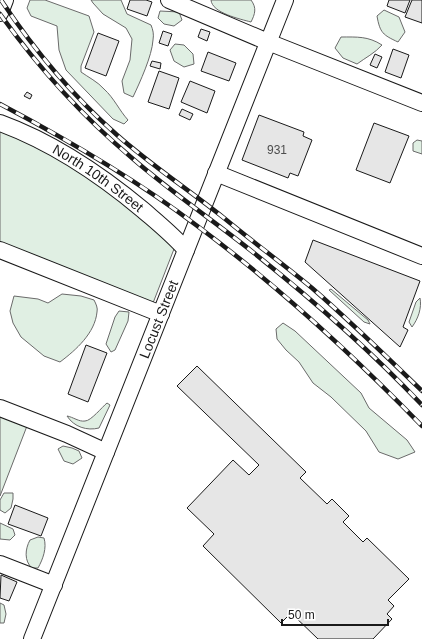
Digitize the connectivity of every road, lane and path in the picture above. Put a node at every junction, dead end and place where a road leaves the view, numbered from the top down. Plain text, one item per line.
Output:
1 (5, 0) edge
2 (169, 0) edge
3 (285, 0) edge
4 (0, 13) edge
5 (268, 42) junction
6 (422, 103) edge
7 (0, 123) edge
8 (216, 173) junction
9 (0, 250) edge
10 (186, 250) junction
11 (422, 256) edge
12 (161, 314) junction
13 (0, 408) edge
14 (106, 452) junction
15 (0, 564) edge
16 (54, 585) junction
17 (32, 639) edge

1 - 4 street
2 - 5 street
3 - 5 street, Locust Street
5 - 6 street
5 - 8 street, Locust Street
7 - 10 street, North 10th Street
8 - 10 street, Locust Street
8 - 11 street
9 - 12 street
10 - 12 street, Locust Street
12 - 14 street, Locust Street
13 - 14 street
14 - 16 street, Locust Street
15 - 16 street
16 - 17 street, Locust Street

